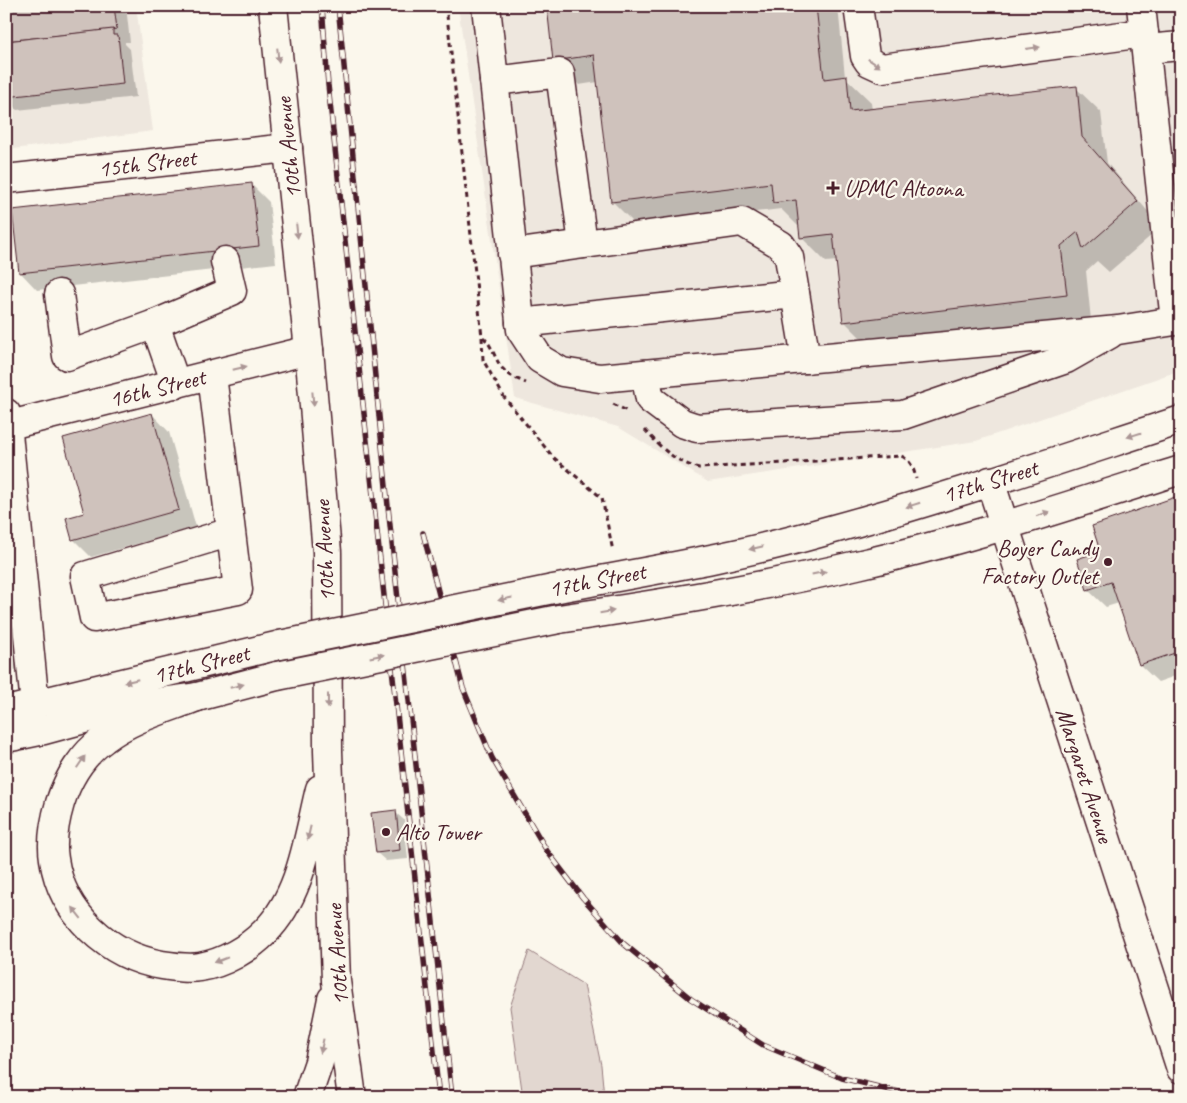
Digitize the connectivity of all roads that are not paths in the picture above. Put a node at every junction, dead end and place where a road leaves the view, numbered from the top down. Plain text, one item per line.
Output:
1 (273, 6) edge
2 (486, 6) edge
3 (1141, 6) edge
4 (859, 13) edge
5 (1145, 41) junction
6 (1181, 46) edge
7 (494, 81) junction
8 (288, 148) junction
9 (6, 179) edge
10 (583, 244) junction
11 (512, 254) junction
12 (225, 261) dead end
13 (59, 294) dead end
14 (795, 294) junction
15 (1178, 321) edge
16 (520, 323) junction
17 (155, 324) junction
18 (1118, 330) junction
19 (309, 350) junction
20 (806, 359) junction
21 (645, 374) junction
22 (212, 375) junction
23 (176, 384) junction
24 (1181, 420) edge
25 (7, 421) edge
26 (1181, 470) edge
27 (990, 481) junction
28 (1004, 527) junction
29 (231, 532) junction
30 (197, 697) junction
31 (35, 704) junction
32 (6, 711) edge
33 (6, 738) edge
34 (328, 751) junction
35 (336, 981) junction
36 (1181, 1069) edge
37 (307, 1097) edge
38 (352, 1097) edge

1 -> 8 main road, 10th Avenue
2 - 7 main road
3 - 5 main road
4 -> 5 main road
5 - 6 main road
5 - 15 main road
7 - 10 main road
7 - 11 main road
8 - 9 main road, 15th Street
8 -> 19 main road, 10th Avenue
10 - 11 main road
10 - 14 main road
11 - 16 main road
12 - 17 main road
13 - 17 main road
14 - 16 main road
14 - 20 main road
15 - 18 main road
16 - 21 main road
17 - 23 main road
18 - 20 main road
18 - 21 main road
22 -> 19 main road, 16th Street
19 -> 34 main road, 10th Avenue
20 - 21 main road
22 - 23 main road, 16th Street
22 - 29 main road
23 - 25 main road, 16th Street
24 -> 27 main road, 17th Street
25 - 31 main road
28 -> 26 main road, 17th Street
27 - 28 main road, Margaret Avenue
27 -> 31 main road, 17th Street, bridge
30 -> 28 main road, 17th Street, bridge
28 - 36 main road, Margaret Avenue
29 - 29 main road
30 - 33 main road, 17th Street
34 -> 30 main road
31 - 32 main road, 17th Street
34 - 35 main road, 10th Avenue
35 -> 37 main road
35 - 38 main road, 10th Avenue

